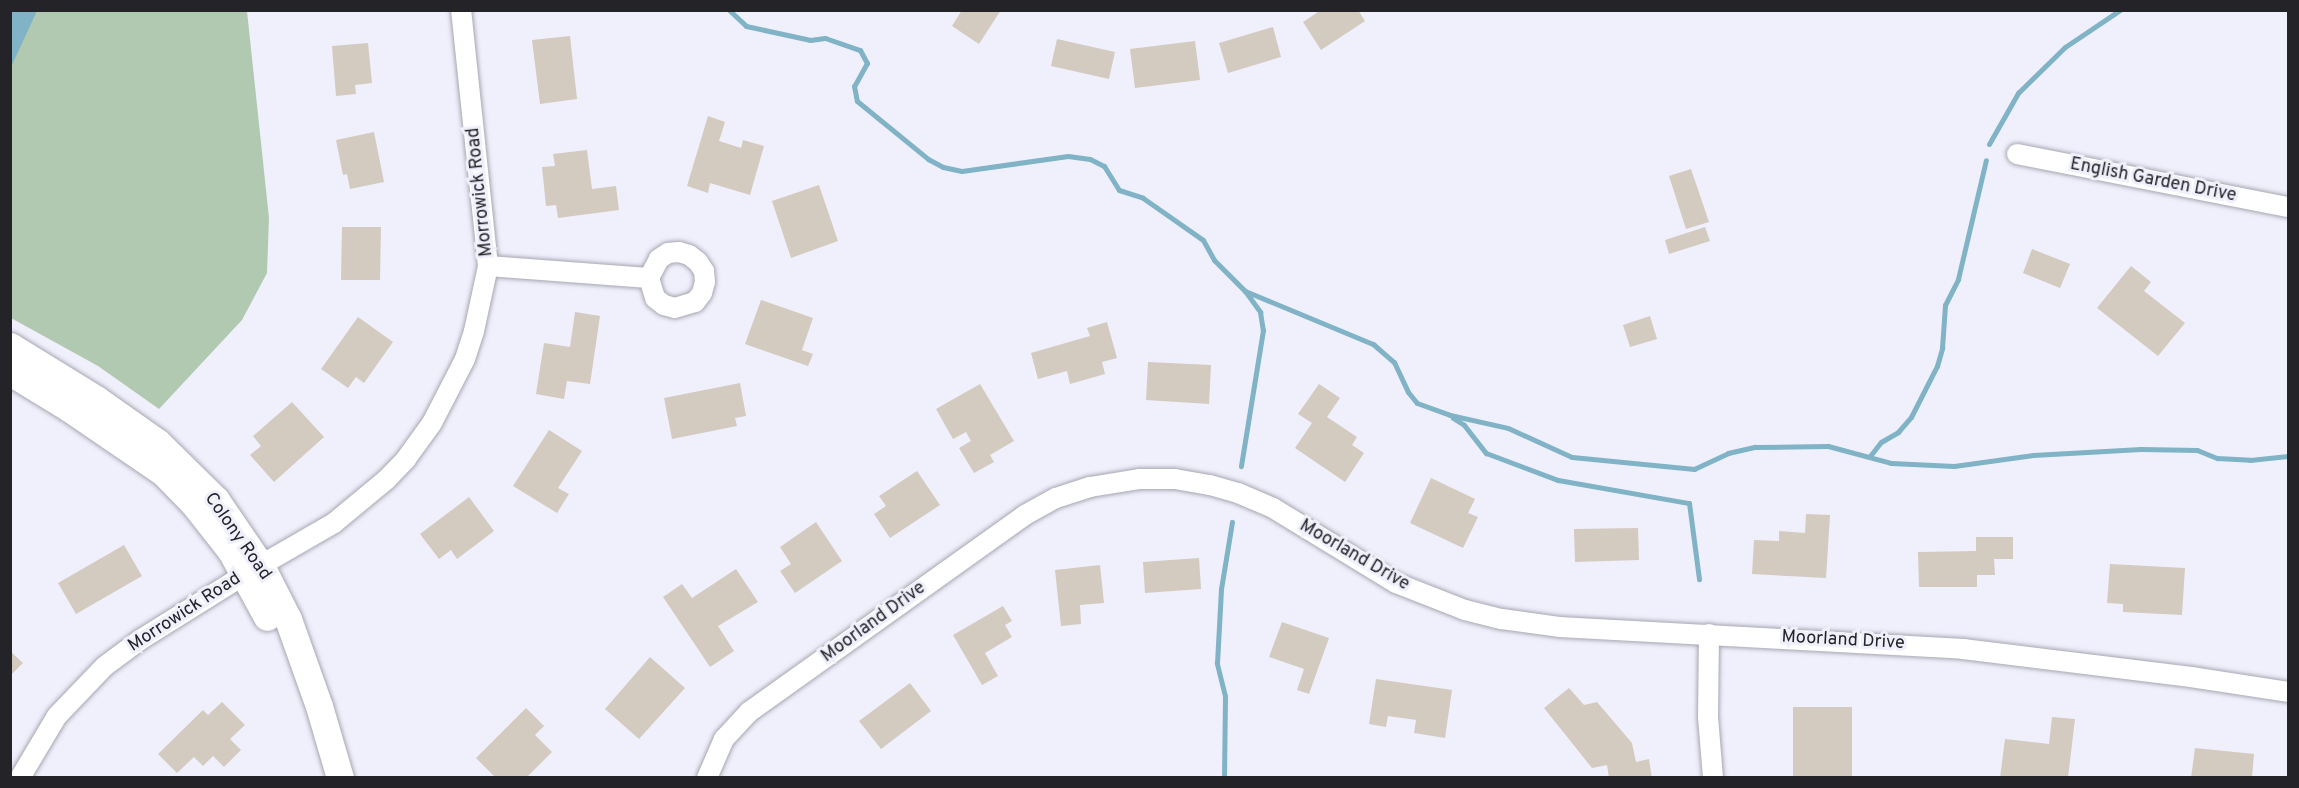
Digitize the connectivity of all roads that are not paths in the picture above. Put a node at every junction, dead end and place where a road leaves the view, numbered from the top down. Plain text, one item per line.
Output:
1 (461, 10) edge
2 (2018, 154) dead end
3 (2289, 207) edge
4 (488, 266) junction
5 (649, 278) dead end
6 (10, 346) edge
7 (10, 372) edge
8 (171, 467) junction
9 (253, 570) junction
10 (1709, 634) junction
11 (2289, 692) edge
12 (20, 777) edge
13 (321, 777) edge
14 (340, 777) edge
15 (706, 777) edge
16 (1713, 777) edge

1 - 4 street, Morrowick Road
2 - 3 street, English Garden Drive
4 - 5 street
4 - 9 street, Morrowick Road
6 - 8 main road, Colony Road
7 - 8 main road, Colony Road
8 - 9 main road, Colony Road
9 - 12 street, Morrowick Road
9 - 13 main road, Colony Road
9 - 14 main road, Colony Road
10 - 11 street, Moorland Drive
10 - 15 street, Moorland Drive
10 - 16 street

